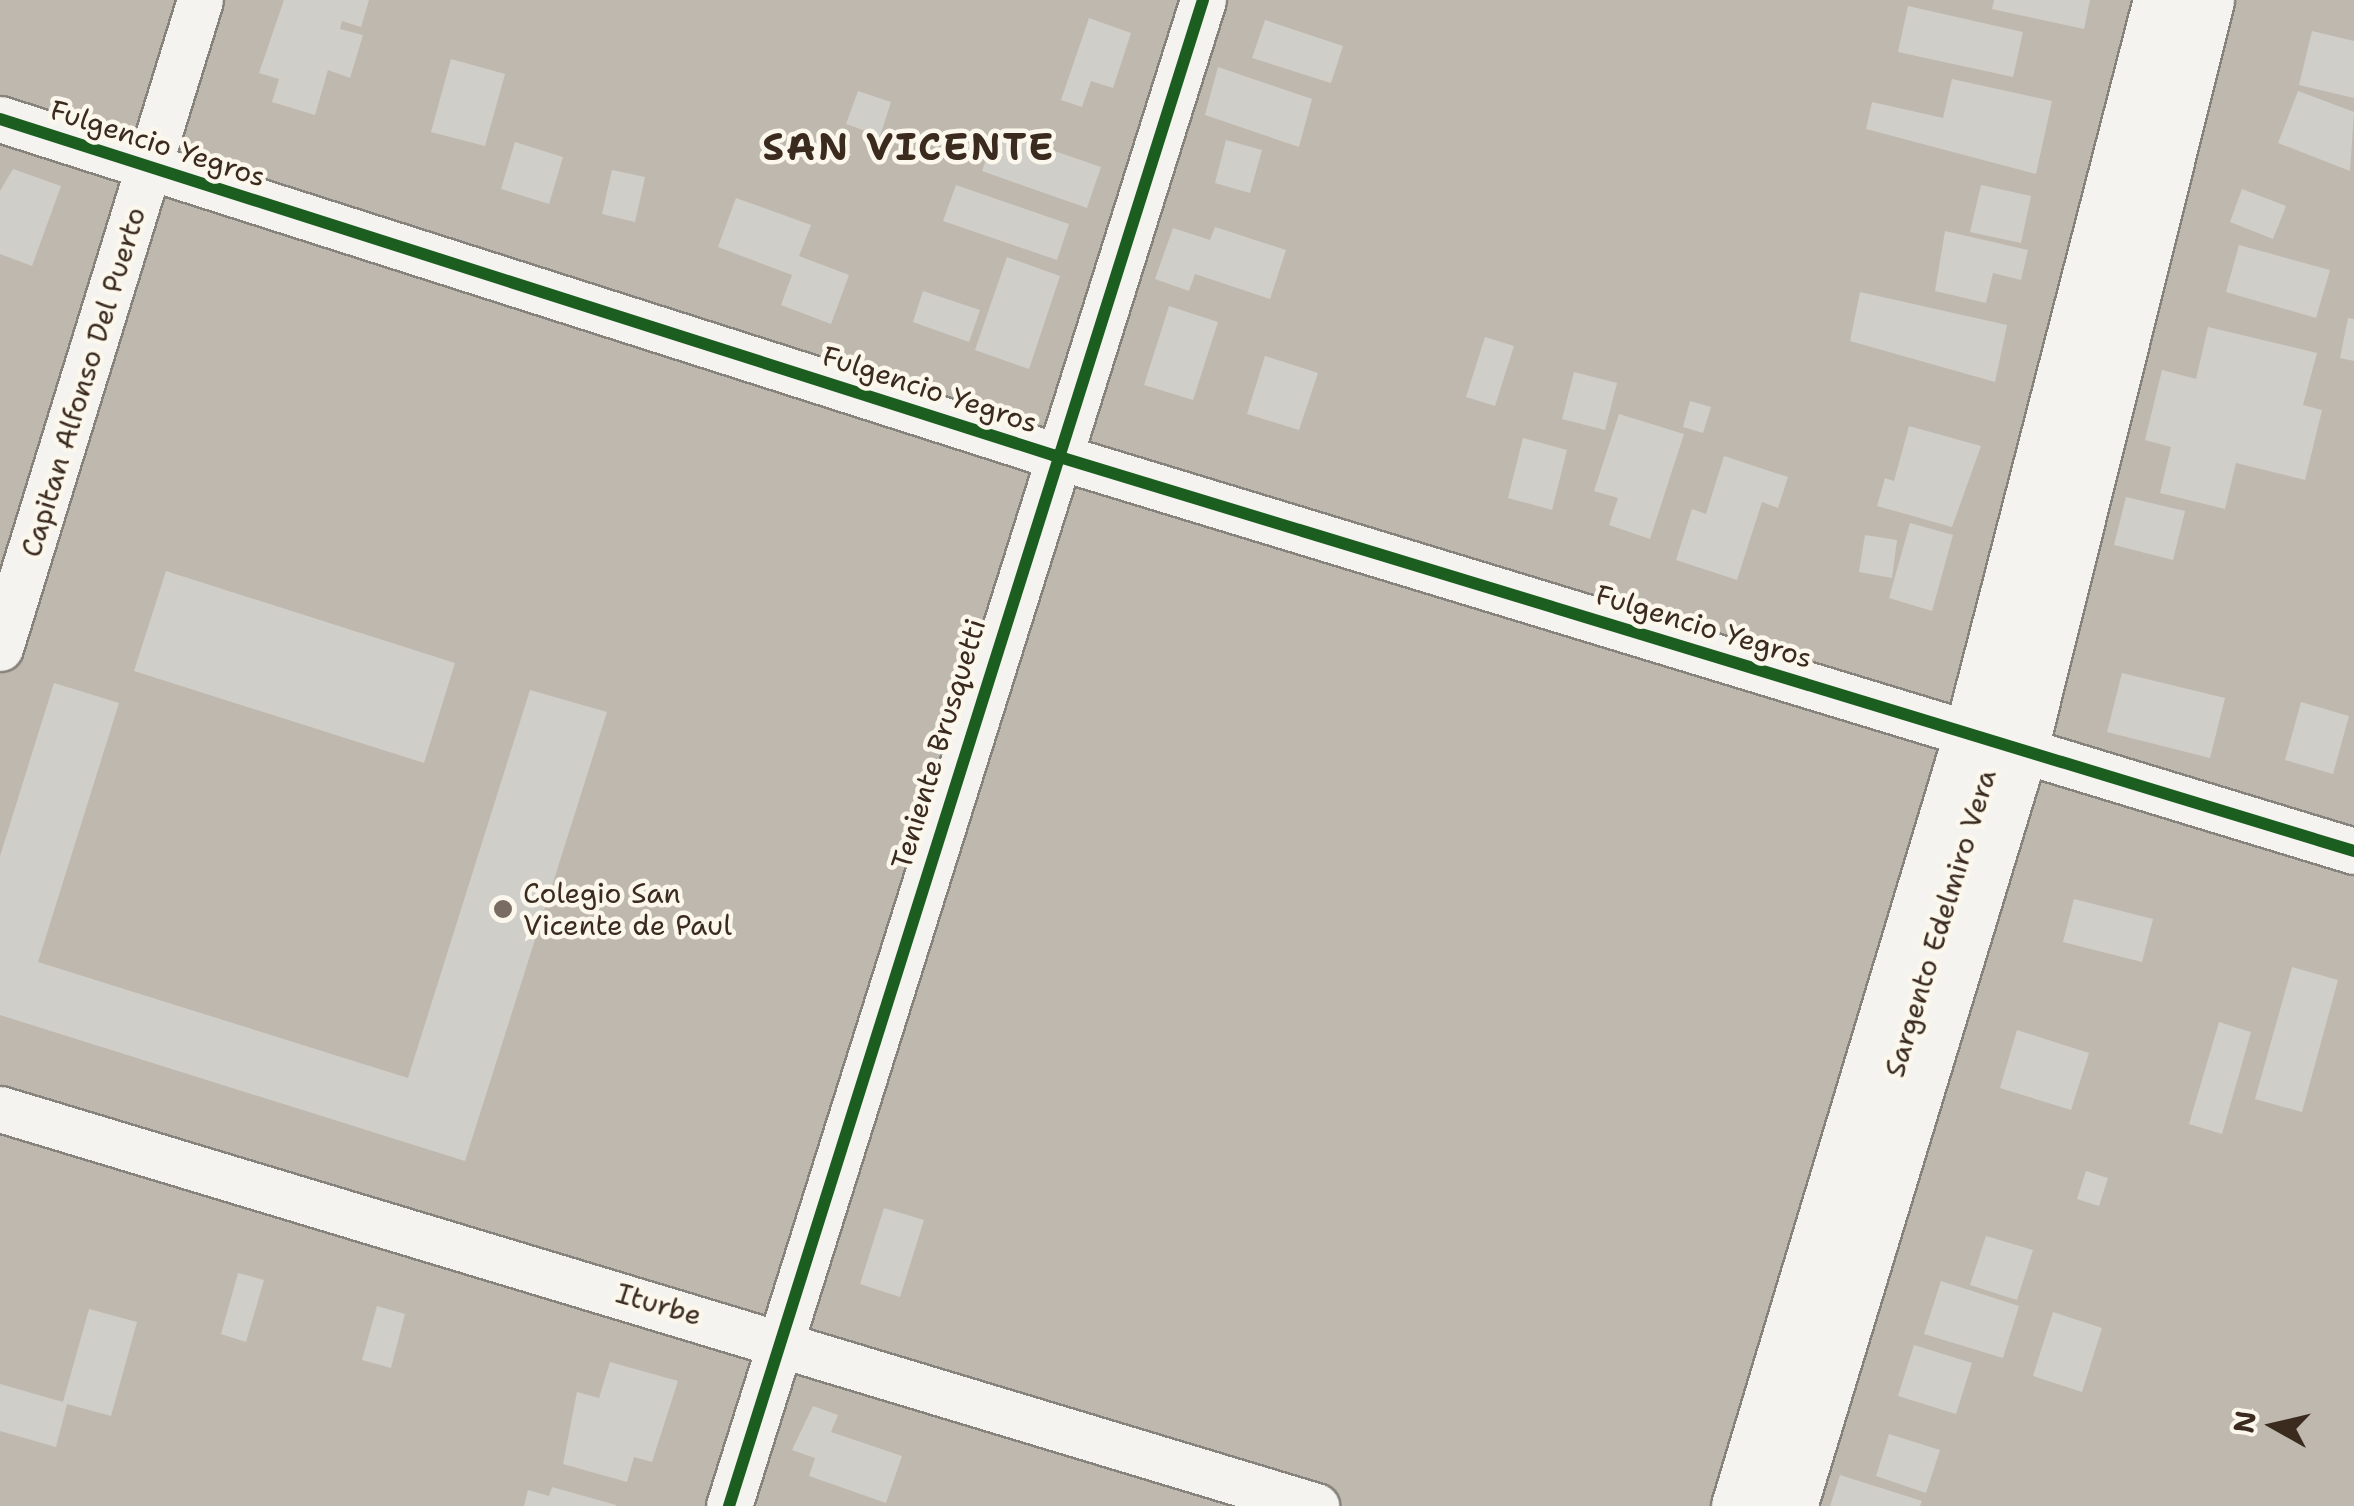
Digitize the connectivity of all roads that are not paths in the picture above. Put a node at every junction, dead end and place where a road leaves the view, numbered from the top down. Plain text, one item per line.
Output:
1 (200, 0) edge
2 (1202, 0) edge
3 (2161, 0) edge
4 (2206, 0) edge
5 (0, 119) edge
6 (151, 166) junction
7 (1053, 455) junction
8 (0, 648) edge
9 (1996, 742) junction
10 (2354, 851) edge
11 (0, 1109) edge
12 (780, 1340) junction
13 (729, 1506) edge
14 (1316, 1506) edge
15 (1739, 1506) edge
16 (1789, 1506) edge

1 - 6 street, Capitan Alfonso Del Puerto
2 - 7 street, Teniente Brusquetti
3 - 9 street, Sargento Edelmiro Vera
4 - 9 street, Sargento Edelmiro Vera
5 - 6 street, Fulgencio Yegros
6 - 7 street, Fulgencio Yegros
6 - 8 street, Capitan Alfonso Del Puerto
7 - 9 street, Fulgencio Yegros
7 - 12 street, Teniente Brusquetti
9 - 10 street, Fulgencio Yegros
9 - 15 street, Sargento Edelmiro Vera
9 - 16 street, Sargento Edelmiro Vera
11 - 12 street, Iturbe
12 - 13 street, Teniente Brusquetti
12 - 14 street, Iturbe

